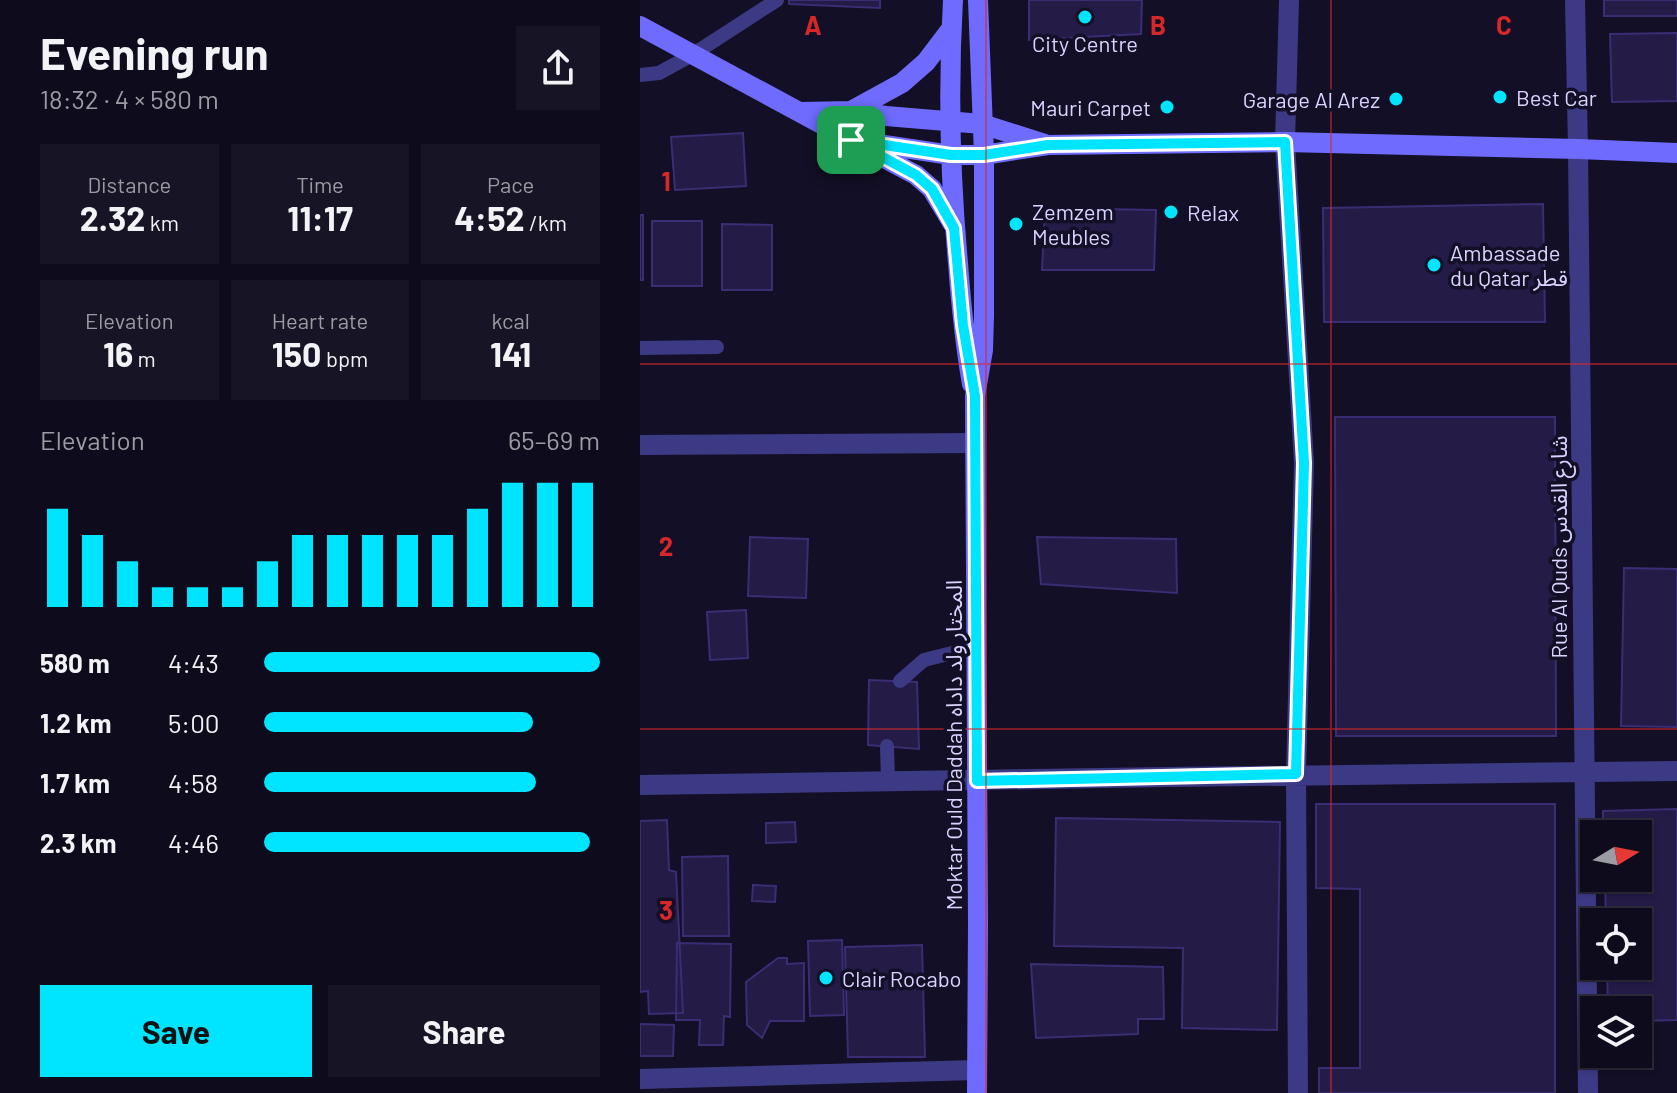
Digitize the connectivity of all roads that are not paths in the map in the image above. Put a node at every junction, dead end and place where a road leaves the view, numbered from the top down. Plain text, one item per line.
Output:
1 (777, 0) edge
2 (953, 0) edge
3 (978, 0) edge
4 (1289, 0) edge
5 (1575, 0) edge
6 (640, 26) edge
7 (951, 29) junction
8 (692, 55) junction
9 (640, 75) edge
10 (851, 111) junction
11 (801, 112) junction
12 (951, 122) junction
13 (982, 124) junction
14 (851, 140) junction
15 (1285, 142) junction
16 (1048, 145) junction
17 (1578, 149) junction
18 (1677, 153) edge
19 (951, 155) junction
20 (984, 155) junction
21 (954, 228) junction
22 (717, 347) dead end
23 (640, 348) edge
24 (975, 396) junction
25 (975, 443) junction
26 (640, 445) edge
27 (976, 647) junction
28 (900, 681) dead end
29 (887, 746) dead end
30 (1677, 771) edge
31 (1584, 772) junction
32 (1296, 774) junction
33 (977, 781) junction
34 (888, 782) junction
35 (640, 785) edge
36 (977, 1070) junction
37 (640, 1079) edge
38 (977, 1093) edge
39 (1298, 1093) edge
40 (1588, 1093) edge

1 - 8 lane
2 - 7 street, Moktar Ould Daddah المختار ولد داداه
3 - 13 street, Moktar Ould Daddah المختار ولد داداه
4 - 15 street
5 - 17 street, Rue Al Quds شارع القدس
6 - 8 street
7 - 10 street
7 - 12 street, Moktar Ould Daddah المختار ولد داداه
8 - 9 lane
8 - 11 street
10 - 11 street
10 - 12 street
11 - 14 street
12 - 13 street
12 - 19 street, Moktar Ould Daddah المختار ولد داداه
13 - 16 street
13 - 20 street, Moktar Ould Daddah المختار ولد داداه
14 - 19 street
14 - 21 street
15 - 16 street
15 - 17 street
15 - 32 street
16 - 20 street
17 - 18 street
17 - 31 street, Rue Al Quds شارع القدس
19 - 20 street
19 - 21 street, Moktar Ould Daddah المختار ولد داداه
20 - 24 street, Moktar Ould Daddah المختار ولد داداه
21 - 24 street, Moktar Ould Daddah المختار ولد داداه
22 - 23 lane
24 - 25 street, Moktar Ould Daddah المختار ولد داداه
25 - 26 street
25 - 27 street, Moktar Ould Daddah المختار ولد داداه
27 - 28 lane
27 - 33 street, Moktar Ould Daddah المختار ولد داداه
29 - 34 lane
30 - 31 street
31 - 32 street
31 - 40 street, Rue Al Quds شارع القدس
32 - 33 street
32 - 39 street
33 - 34 street
33 - 36 street, Moktar Ould Daddah المختار ولد داداه
34 - 35 street
36 - 37 street
36 - 38 street, Moktar Ould Daddah المختار ولد داداه

